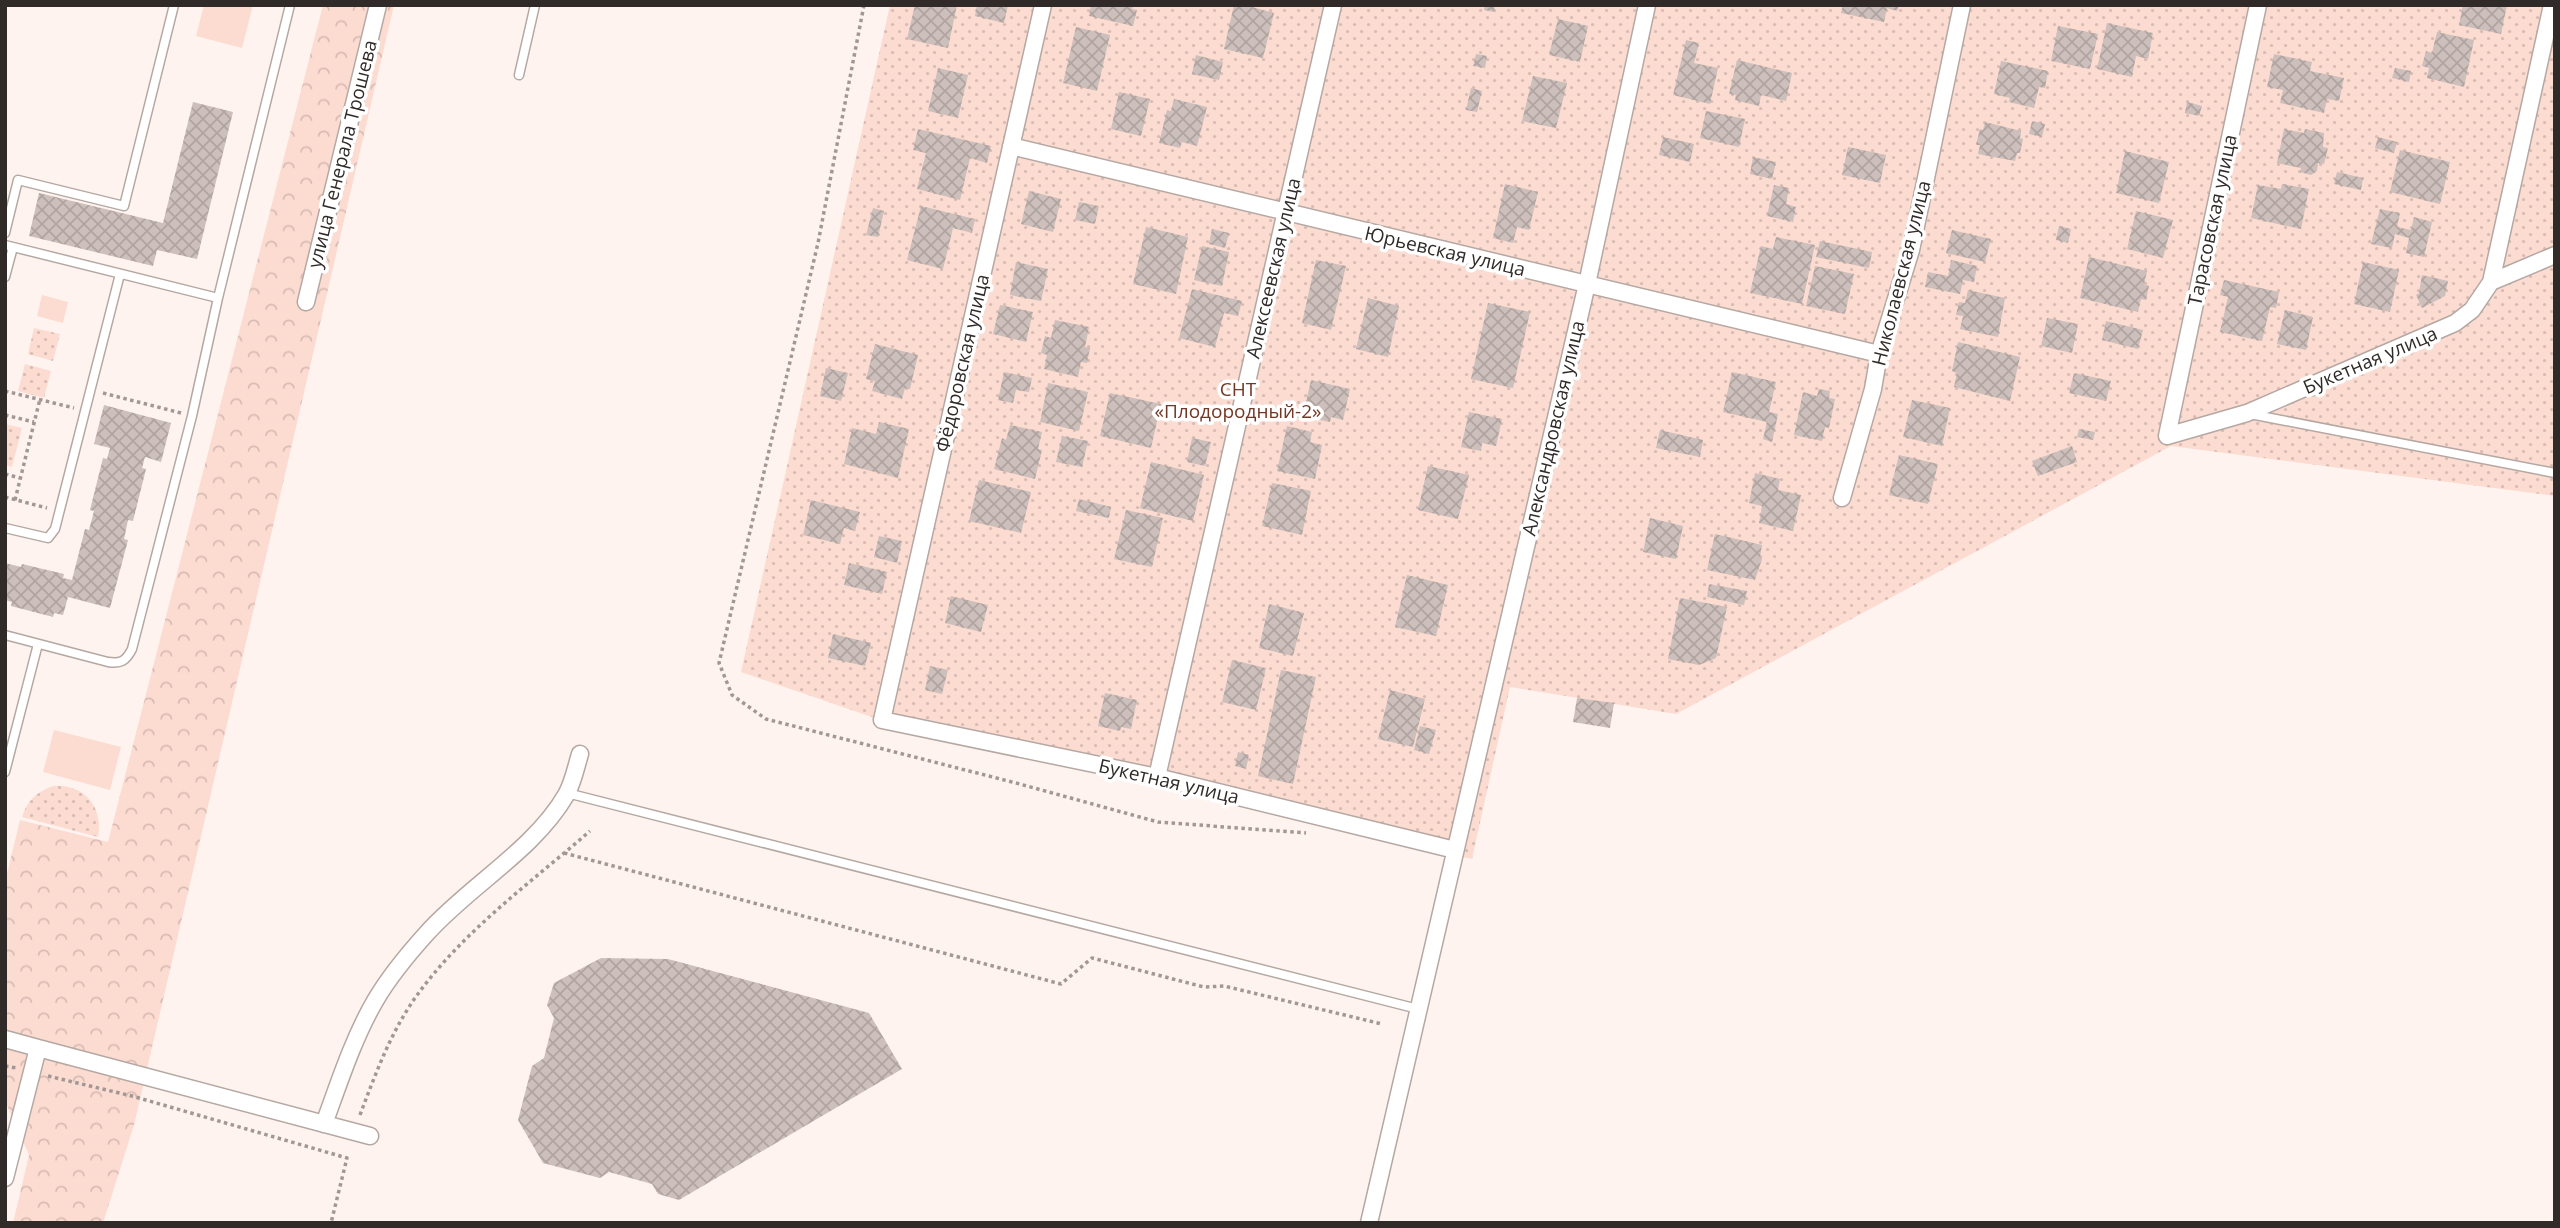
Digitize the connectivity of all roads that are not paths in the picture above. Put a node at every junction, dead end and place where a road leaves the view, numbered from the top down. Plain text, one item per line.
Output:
1 (174, 5) edge
2 (290, 5) edge
3 (378, 5) edge
4 (535, 5) edge
5 (1043, 5) edge
6 (1333, 5) edge
7 (1647, 5) edge
8 (1962, 5) edge
9 (2258, 5) edge
10 (2552, 5) edge
11 (519, 75) dead end
12 (1011, 146) junction
13 (1286, 213) junction
14 (5, 233) edge
15 (9, 246) edge
16 (2555, 255) edge
17 (120, 274) junction
18 (5, 277) edge
19 (2491, 282) junction
20 (1587, 284) junction
21 (218, 298) junction
22 (306, 302) dead end
23 (1880, 354) junction
24 (2247, 413) junction
25 (2166, 436) joint
26 (2555, 473) edge
27 (1842, 498) dead end
28 (5, 528) edge
29 (5, 635) edge
30 (38, 644) junction
31 (882, 720) joint
32 (580, 754) dead end
33 (5, 772) edge
34 (1157, 777) junction
35 (567, 793) junction
36 (1455, 849) junction
37 (1418, 1009) junction
38 (5, 1039) edge
39 (38, 1048) junction
40 (324, 1124) junction
41 (370, 1136) dead end
42 (9, 1153) edge
43 (5, 1178) edge
44 (1369, 1223) edge

1 - 14 lane
2 - 21 lane
3 - 22 street, улица Генерала Трошева
4 - 11 lane
5 - 12 street, Фёдоровская улица
6 - 13 street, Алексеевская улица
7 - 20 street, Александровская улица
8 - 23 street, Николаевская улица
9 - 25 street, Тарасовская улица
10 - 19 street
12 - 13 street, Юрьевская улица
12 - 31 street, Фёдоровская улица
13 - 20 street, Юрьевская улица
13 - 34 street, Алексеевская улица
15 - 17 lane
15 - 18 lane
16 - 19 street
17 - 21 lane
17 - 28 lane
19 - 24 street, Букетная улица
20 - 23 street, Юрьевская улица
20 - 36 street, Александровская улица
21 - 30 lane
23 - 27 street, Николаевская улица
24 - 25 street, Букетная улица
24 - 26 lane
29 - 30 lane
30 - 33 lane
31 - 34 street, Букетная улица
32 - 35 street
34 - 36 street, Букетная улица
35 - 37 lane
35 - 40 street
36 - 37 street, Александровская улица
37 - 44 street, Александровская улица
38 - 39 street
39 - 40 street
39 - 42 street
40 - 41 street
42 - 43 street

